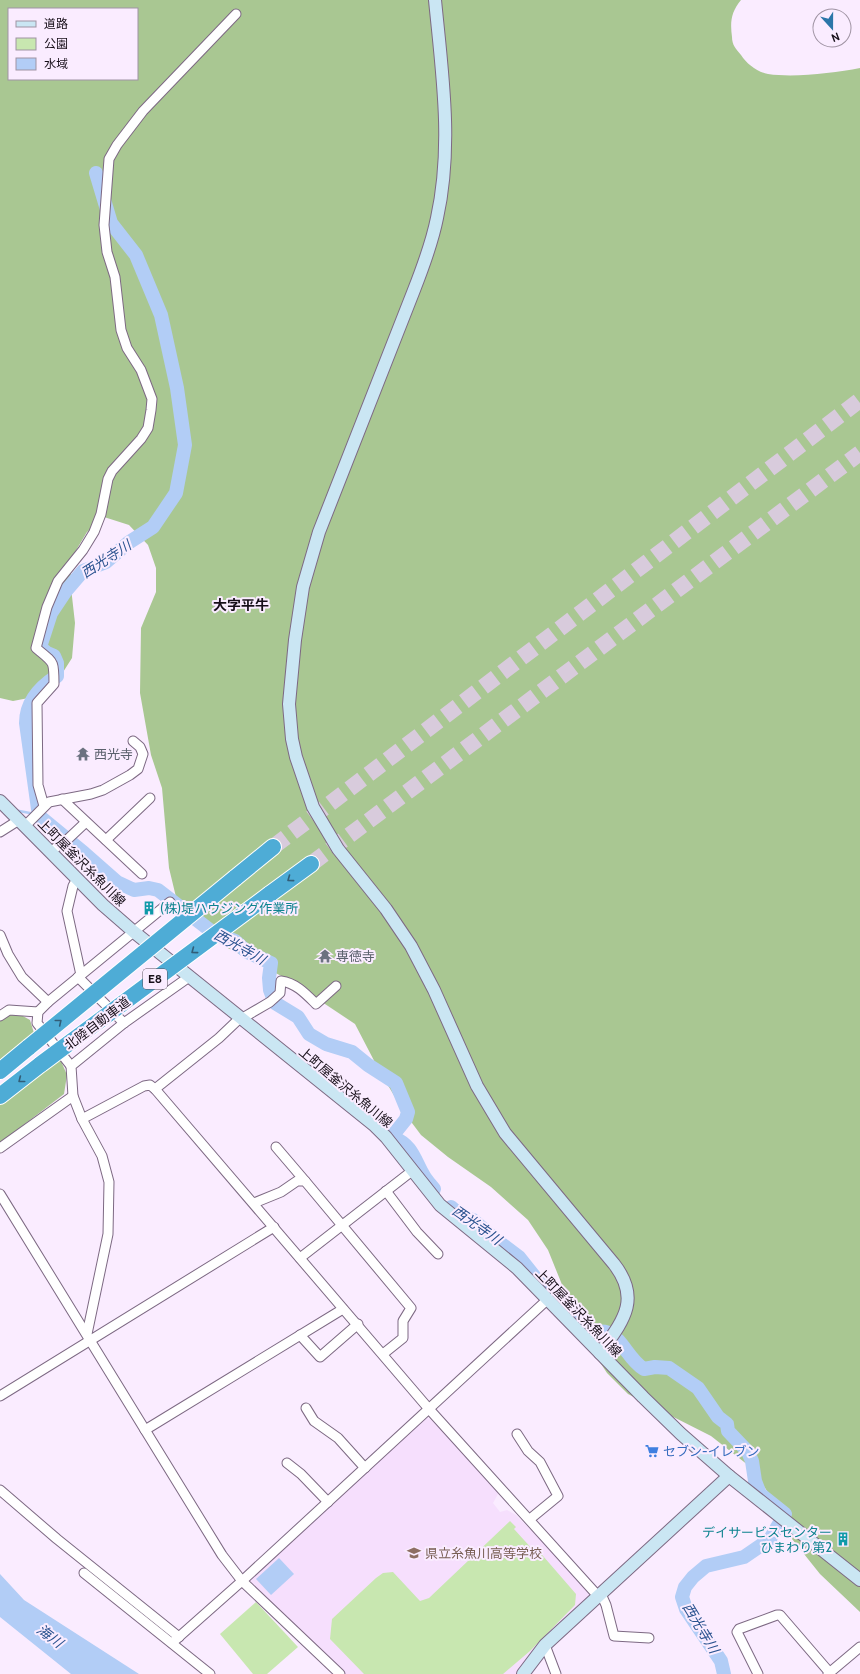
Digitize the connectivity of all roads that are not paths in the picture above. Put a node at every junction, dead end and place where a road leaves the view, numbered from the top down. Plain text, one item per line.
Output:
1 (435, 0) edge
2 (236, 14) dead end
3 (133, 740) dead end
4 (150, 798) dead end
5 (62, 799) junction
6 (0, 801) edge
7 (44, 806) junction
8 (86, 822) junction
9 (22, 823) junction
10 (0, 832) edge
11 (106, 840) junction
12 (273, 847) tunnel mouth
13 (50, 852) junction
14 (311, 864) tunnel mouth
15 (142, 874) dead end
16 (77, 879) junction
17 (170, 902) dead end
18 (134, 932) junction
19 (0, 935) edge
20 (80, 976) junction
21 (189, 977) junction
22 (336, 986) dead end
23 (48, 1002) junction
24 (38, 1012) junction
25 (0, 1016) edge
26 (241, 1018) junction
27 (124, 1023) junction
28 (71, 1066) junction
29 (0, 1070) edge
30 (155, 1089) junction
31 (0, 1096) edge
32 (73, 1096) junction
33 (82, 1119) junction
34 (276, 1147) dead end
35 (0, 1148) edge
36 (412, 1170) junction
37 (305, 1181) junction
38 (386, 1191) junction
39 (0, 1194) edge
40 (254, 1203) junction
41 (342, 1225) junction
42 (274, 1227) junction
43 (438, 1254) dead end
44 (300, 1258) junction
45 (547, 1300) junction
46 (343, 1309) junction
47 (358, 1324) junction
48 (300, 1335) junction
49 (89, 1337) junction
50 (600, 1353) junction
51 (382, 1354) junction
52 (0, 1396) edge
53 (306, 1408) dead end
54 (429, 1409) junction
55 (145, 1430) junction
56 (517, 1434) dead end
57 (287, 1463) dead end
58 (364, 1468) junction
59 (729, 1476) junction
60 (0, 1490) edge
61 (328, 1502) junction
62 (530, 1519) junction
63 (84, 1573) dead end
64 (242, 1580) junction
65 (860, 1580) edge
66 (600, 1595) junction
67 (648, 1638) dead end
68 (175, 1640) junction
69 (545, 1645) junction
70 (860, 1647) edge
71 (829, 1673) edge
72 (210, 1674) edge
73 (340, 1674) edge
74 (523, 1674) edge
75 (556, 1674) edge
76 (758, 1674) edge

1 - 50 street
2 - 7 street
3 - 5 street
4 - 11 street
5 - 7 street
5 - 8 street
6 - 9 street, 上町屋釜沢糸魚川線
7 - 9 street
8 - 11 street
8 - 13 street
9 - 10 street
9 - 13 street, 上町屋釜沢糸魚川線
11 - 15 street
29 -> 12 highway, 北陸自動車道 / E8, bridge
13 - 16 street, 上町屋釜沢糸魚川線
14 -> 31 highway, 北陸自動車道 / E8, bridge
16 - 18 street, 上町屋釜沢糸魚川線
16 - 20 street
17 - 18 street
18 - 20 street
18 - 21 street, 上町屋釜沢糸魚川線
19 - 23 street
20 - 23 street
20 - 27 street
21 - 26 street, 上町屋釜沢糸魚川線
21 - 27 street
22 - 26 street
23 - 24 street
24 - 25 street
24 - 28 street
26 - 30 street
26 - 36 street, 上町屋釜沢糸魚川線
27 - 28 street
28 - 32 street
30 - 33 street
30 - 40 street
32 - 33 street
32 - 35 street
33 - 49 street
34 - 37 street
36 - 38 street
36 - 45 street, 上町屋釜沢糸魚川線
37 - 40 street
37 - 41 street
38 - 41 street
38 - 43 street
39 - 49 street
40 - 42 street
41 - 44 street
41 - 51 street
42 - 44 street
42 - 49 street
44 - 46 street
45 - 50 street, 上町屋釜沢糸魚川線
45 - 54 street
46 - 47 street
46 - 48 street
47 - 48 street
47 - 51 street
48 - 55 street
49 - 52 street
49 - 55 street
50 - 59 street, 上町屋釜沢糸魚川線
51 - 54 street
53 - 58 street
54 - 58 street
54 - 62 street
55 - 64 street
56 - 62 street
57 - 61 street
58 - 61 street
59 - 65 street, 上町屋釜沢糸魚川線
59 - 66 street
60 - 68 street
61 - 64 street
62 - 66 street
63 - 68 street
64 - 68 street
64 - 73 street
66 - 67 street
66 - 69 street
68 - 72 street
69 - 74 street
69 - 75 street
70 - 71 street
71 - 76 street

